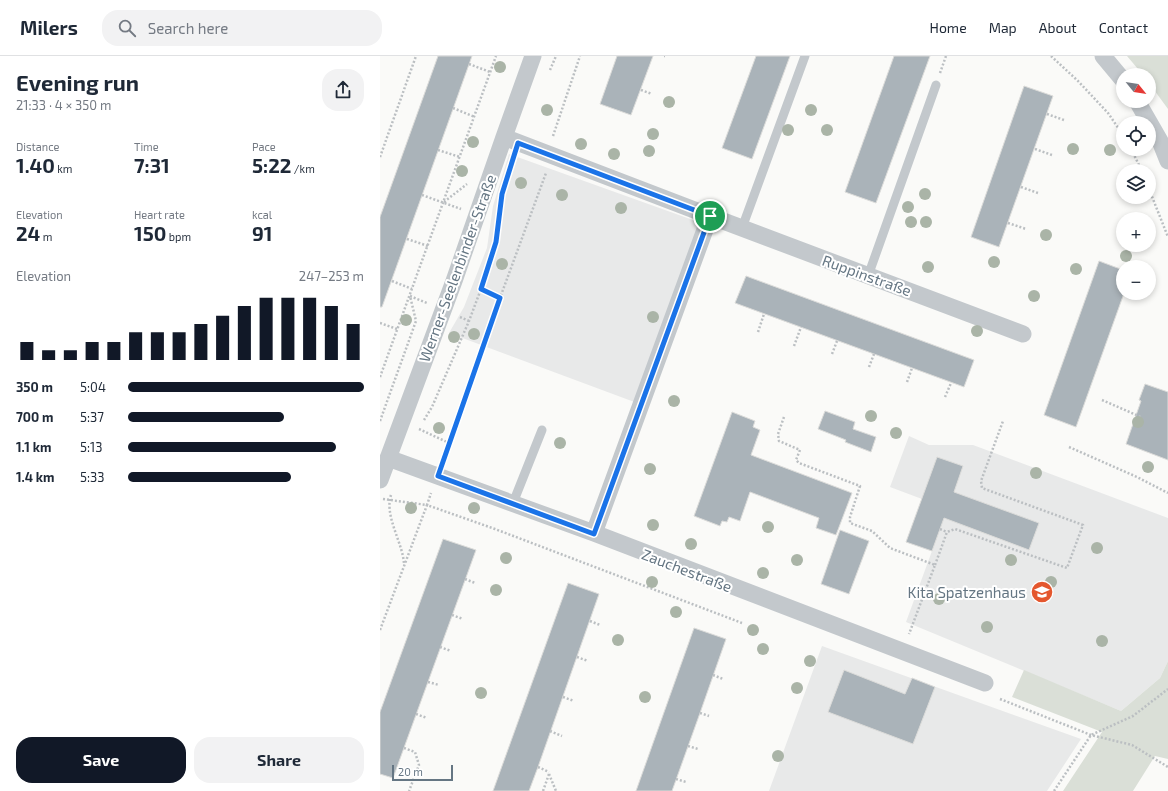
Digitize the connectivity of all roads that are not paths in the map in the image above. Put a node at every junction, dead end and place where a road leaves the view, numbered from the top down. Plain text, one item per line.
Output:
1 (533, 56) edge
2 (805, 56) edge
3 (1104, 56) edge
4 (1116, 71) edge
5 (936, 85) dead end
6 (1141, 108) edge
7 (504, 137) junction
8 (1168, 161) edge
9 (710, 216) junction
10 (742, 228) junction
11 (868, 276) junction
12 (1024, 334) dead end
13 (542, 430) dead end
14 (395, 460) junction
15 (380, 480) edge
16 (513, 503) junction
17 (594, 534) junction
18 (986, 683) dead end

1 - 7 street, Werner-Seelenbinder-Straße
2 - 10 lane
3 - 4 street
5 - 11 lane
6 - 8 street
7 - 9 street, Ruppinstraße
7 - 14 street, Werner-Seelenbinder-Straße
9 - 10 street, Ruppinstraße
9 - 17 street
10 - 11 street, Ruppinstraße
11 - 12 street, Ruppinstraße
13 - 16 lane
14 - 15 street, Werner-Seelenbinder-Straße
14 - 16 street, Zauchestraße
16 - 17 street, Zauchestraße
17 - 18 street, Zauchestraße

